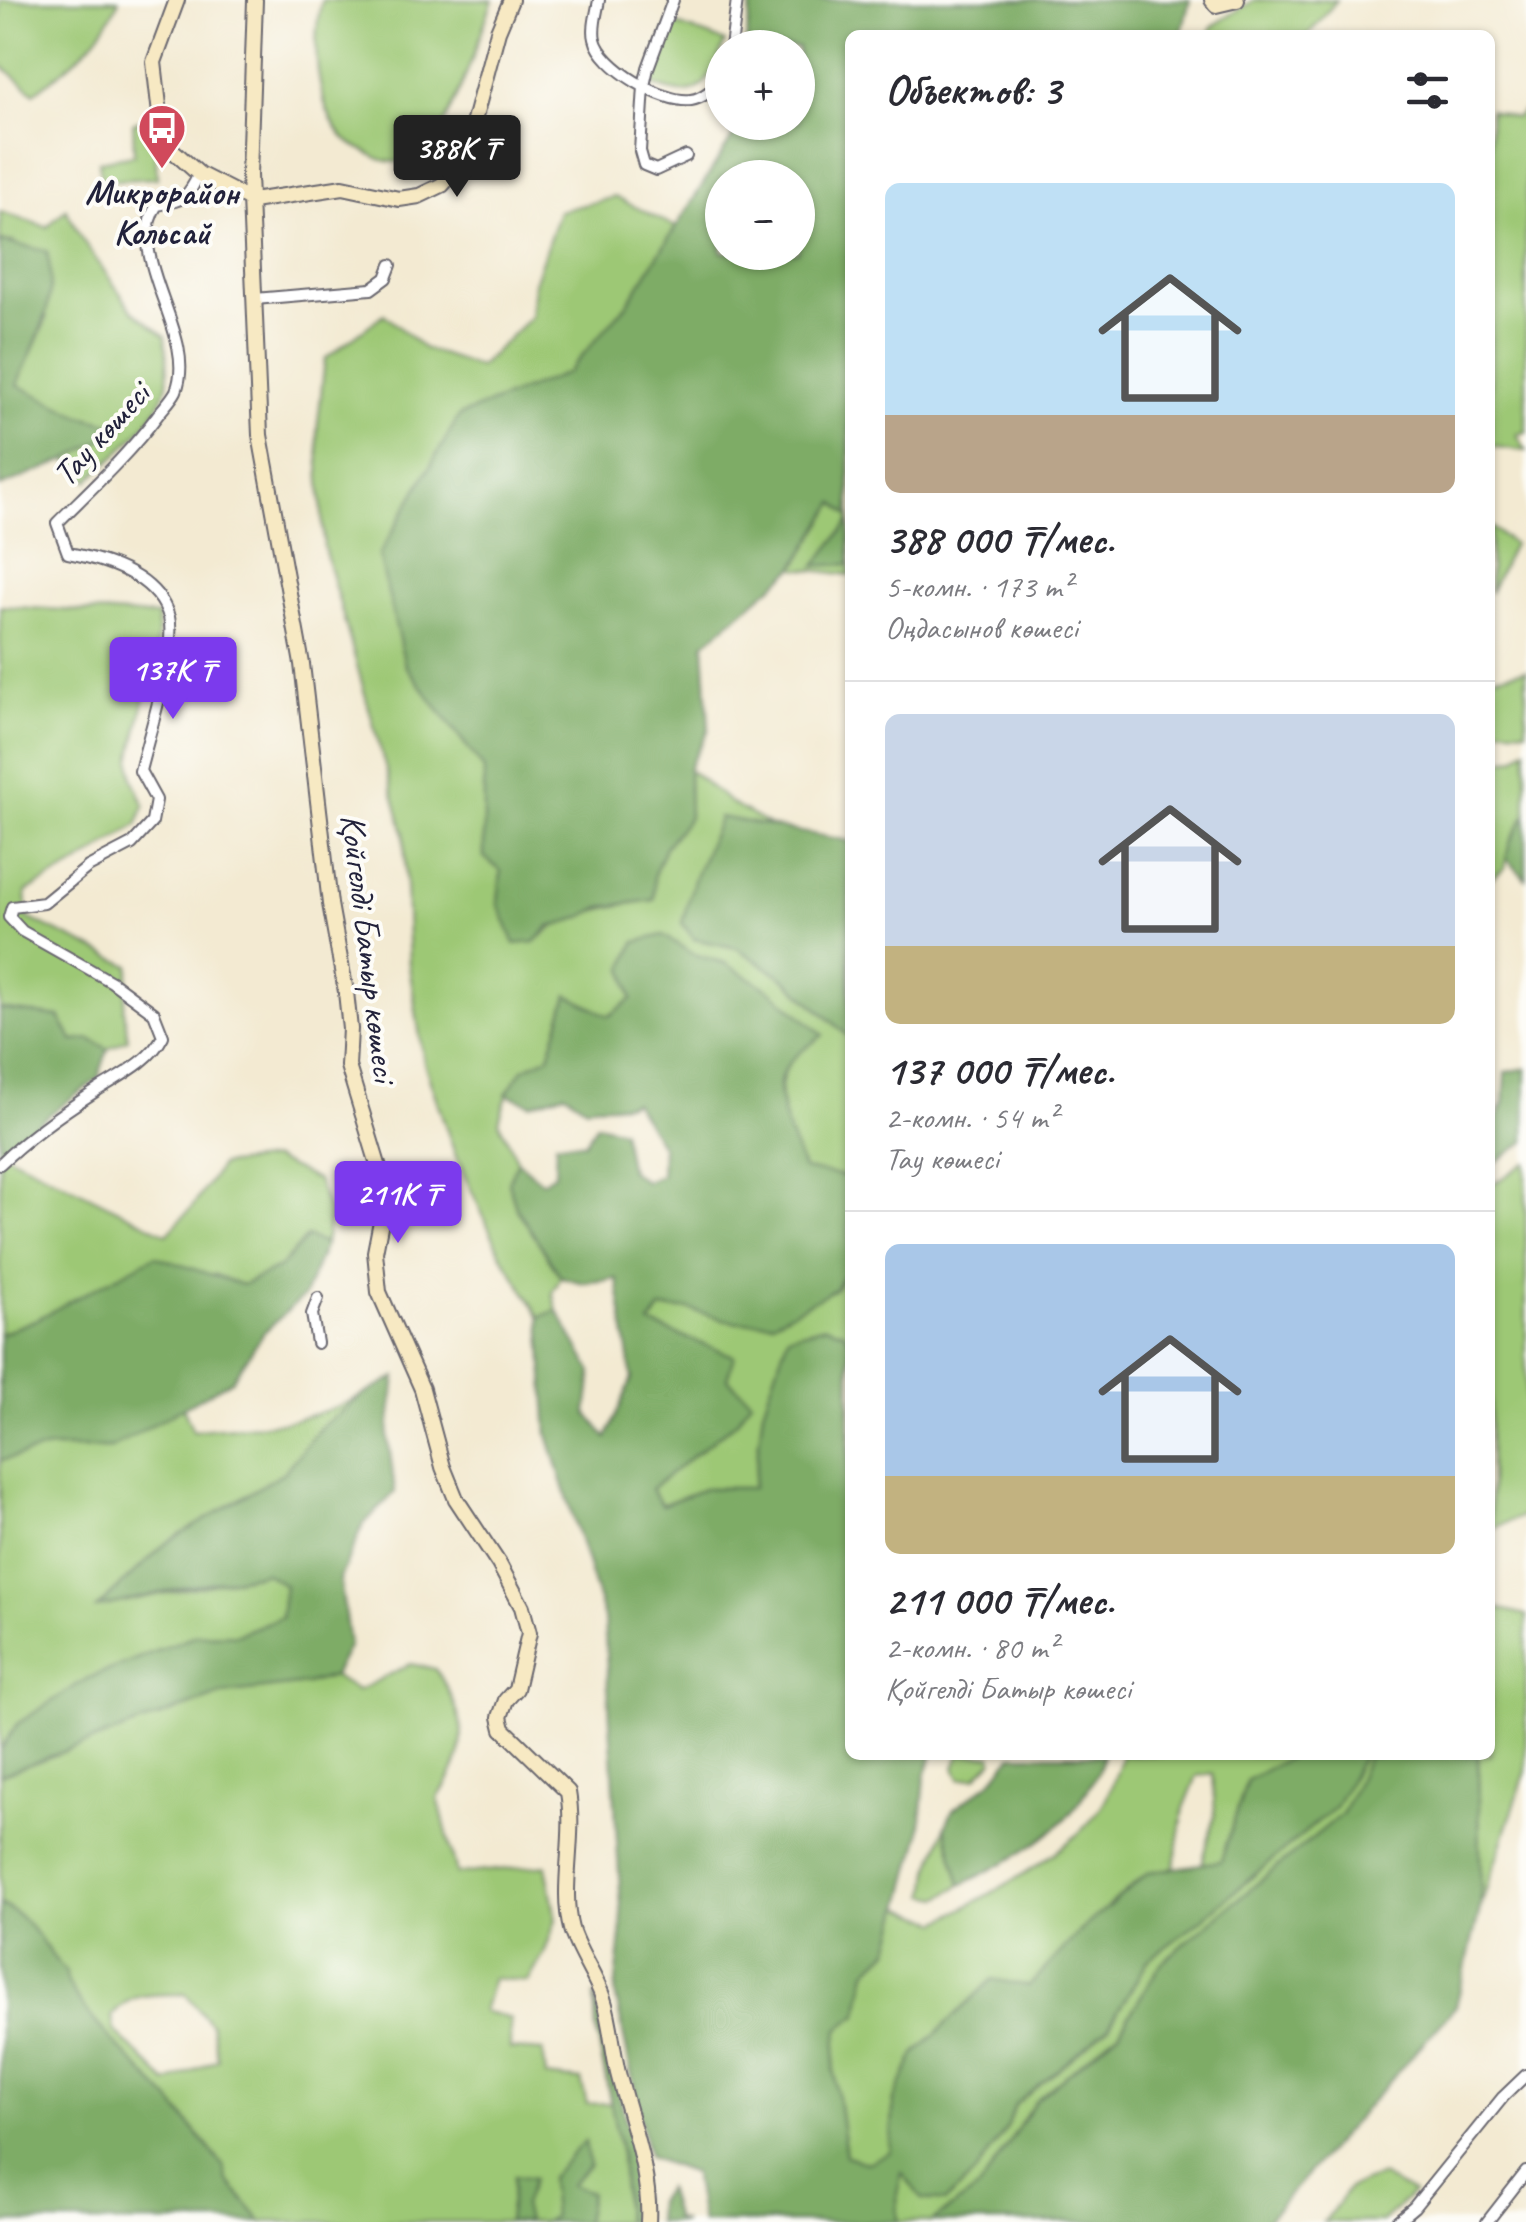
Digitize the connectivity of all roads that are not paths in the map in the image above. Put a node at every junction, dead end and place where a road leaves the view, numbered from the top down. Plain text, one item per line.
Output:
1 (177, 0) edge
2 (255, 0) edge
3 (511, 0) edge
4 (599, 0) edge
5 (673, 0) edge
6 (738, 0) edge
7 (1212, 0) edge
8 (1237, 0) edge
9 (734, 30) edge
10 (644, 86) junction
11 (705, 94) edge
12 (686, 156) dead end
13 (200, 174) junction
14 (252, 201) junction
15 (391, 265) dead end
16 (254, 299) junction
17 (0, 1164) edge
18 (318, 1298) dead end
19 (317, 1343) dead end
20 (1526, 2075) edge
21 (1526, 2172) edge
22 (648, 2222) edge
23 (1396, 2222) edge
24 (1487, 2222) edge

1 - 13 street
2 - 14 street, Қойгелді Батыр көшесі
3 - 14 street
4 - 10 street
5 - 10 street
6 - 9 street
7 - 8 street
10 - 11 street
10 - 12 street
13 - 14 street
13 - 17 street, Тау көшесі
14 - 16 street, Қойгелді Батыр көшесі
15 - 16 street
16 - 22 street, Қойгелді Батыр көшесі
18 - 19 street
20 - 23 street
21 - 24 street

